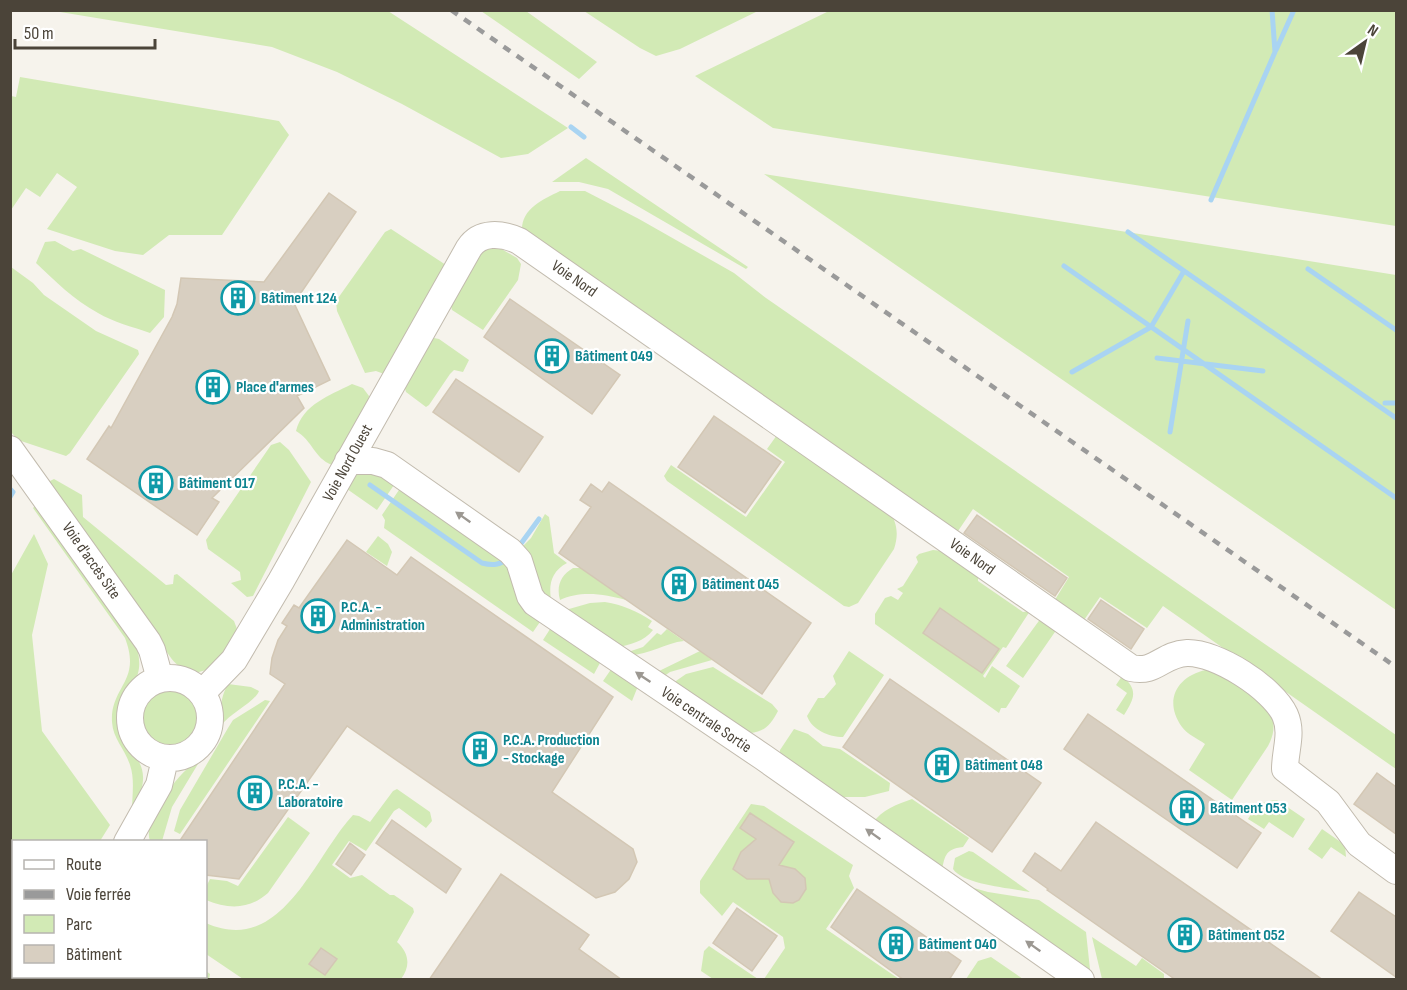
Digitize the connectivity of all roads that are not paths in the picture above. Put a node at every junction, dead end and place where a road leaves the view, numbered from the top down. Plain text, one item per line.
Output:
1 (491, 234) joint
2 (10, 449) edge
3 (348, 460) junction
4 (160, 679) junction
5 (202, 693) junction
6 (165, 759) junction
7 (128, 840) edge
8 (1396, 871) edge
9 (1081, 980) edge

1 - 3 street, Voie Nord Ouest
1 - 8 street, Voie Nord
2 - 4 street, Voie d'accès Site
3 - 5 street, Voie Nord Ouest
9 -> 3 street, Voie centrale Sortie
4 - 5 street
4 - 6 street
5 - 6 street
6 - 7 street

